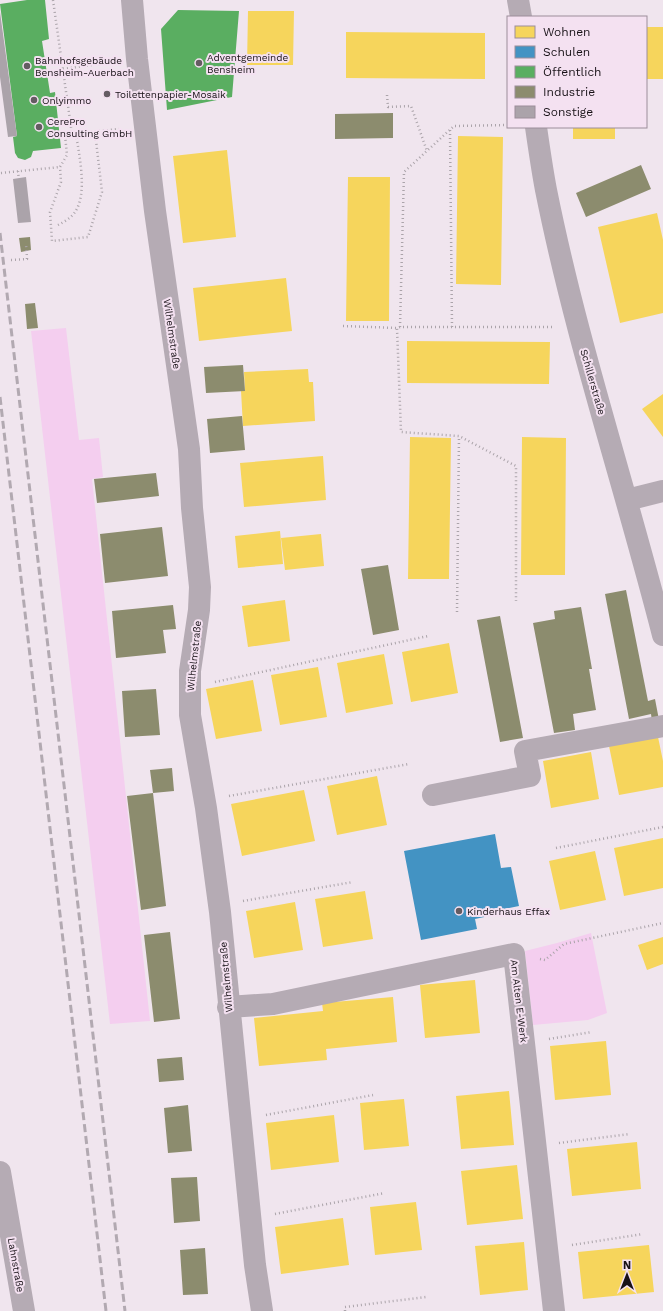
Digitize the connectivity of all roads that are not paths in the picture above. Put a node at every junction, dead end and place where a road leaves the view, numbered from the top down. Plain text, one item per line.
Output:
1 (132, 0) edge
2 (518, 0) edge
3 (521, 16) edge
4 (536, 128) edge
5 (663, 491) edge
6 (627, 500) junction
7 (663, 635) edge
8 (663, 726) edge
9 (433, 795) dead end
10 (228, 1007) junction
11 (0, 1172) edge
12 (24, 1311) edge
13 (262, 1311) edge
14 (554, 1311) edge

1 - 10 street, Wilhelmstraße
2 - 3 street
4 - 6 street, Schillerstraße
5 - 6 street
6 - 7 street, Schillerstraße
8 - 9 street
10 - 13 street, Wilhelmstraße
10 - 14 street, Am Alten E-Werk
11 - 12 street, Lahnstraße

